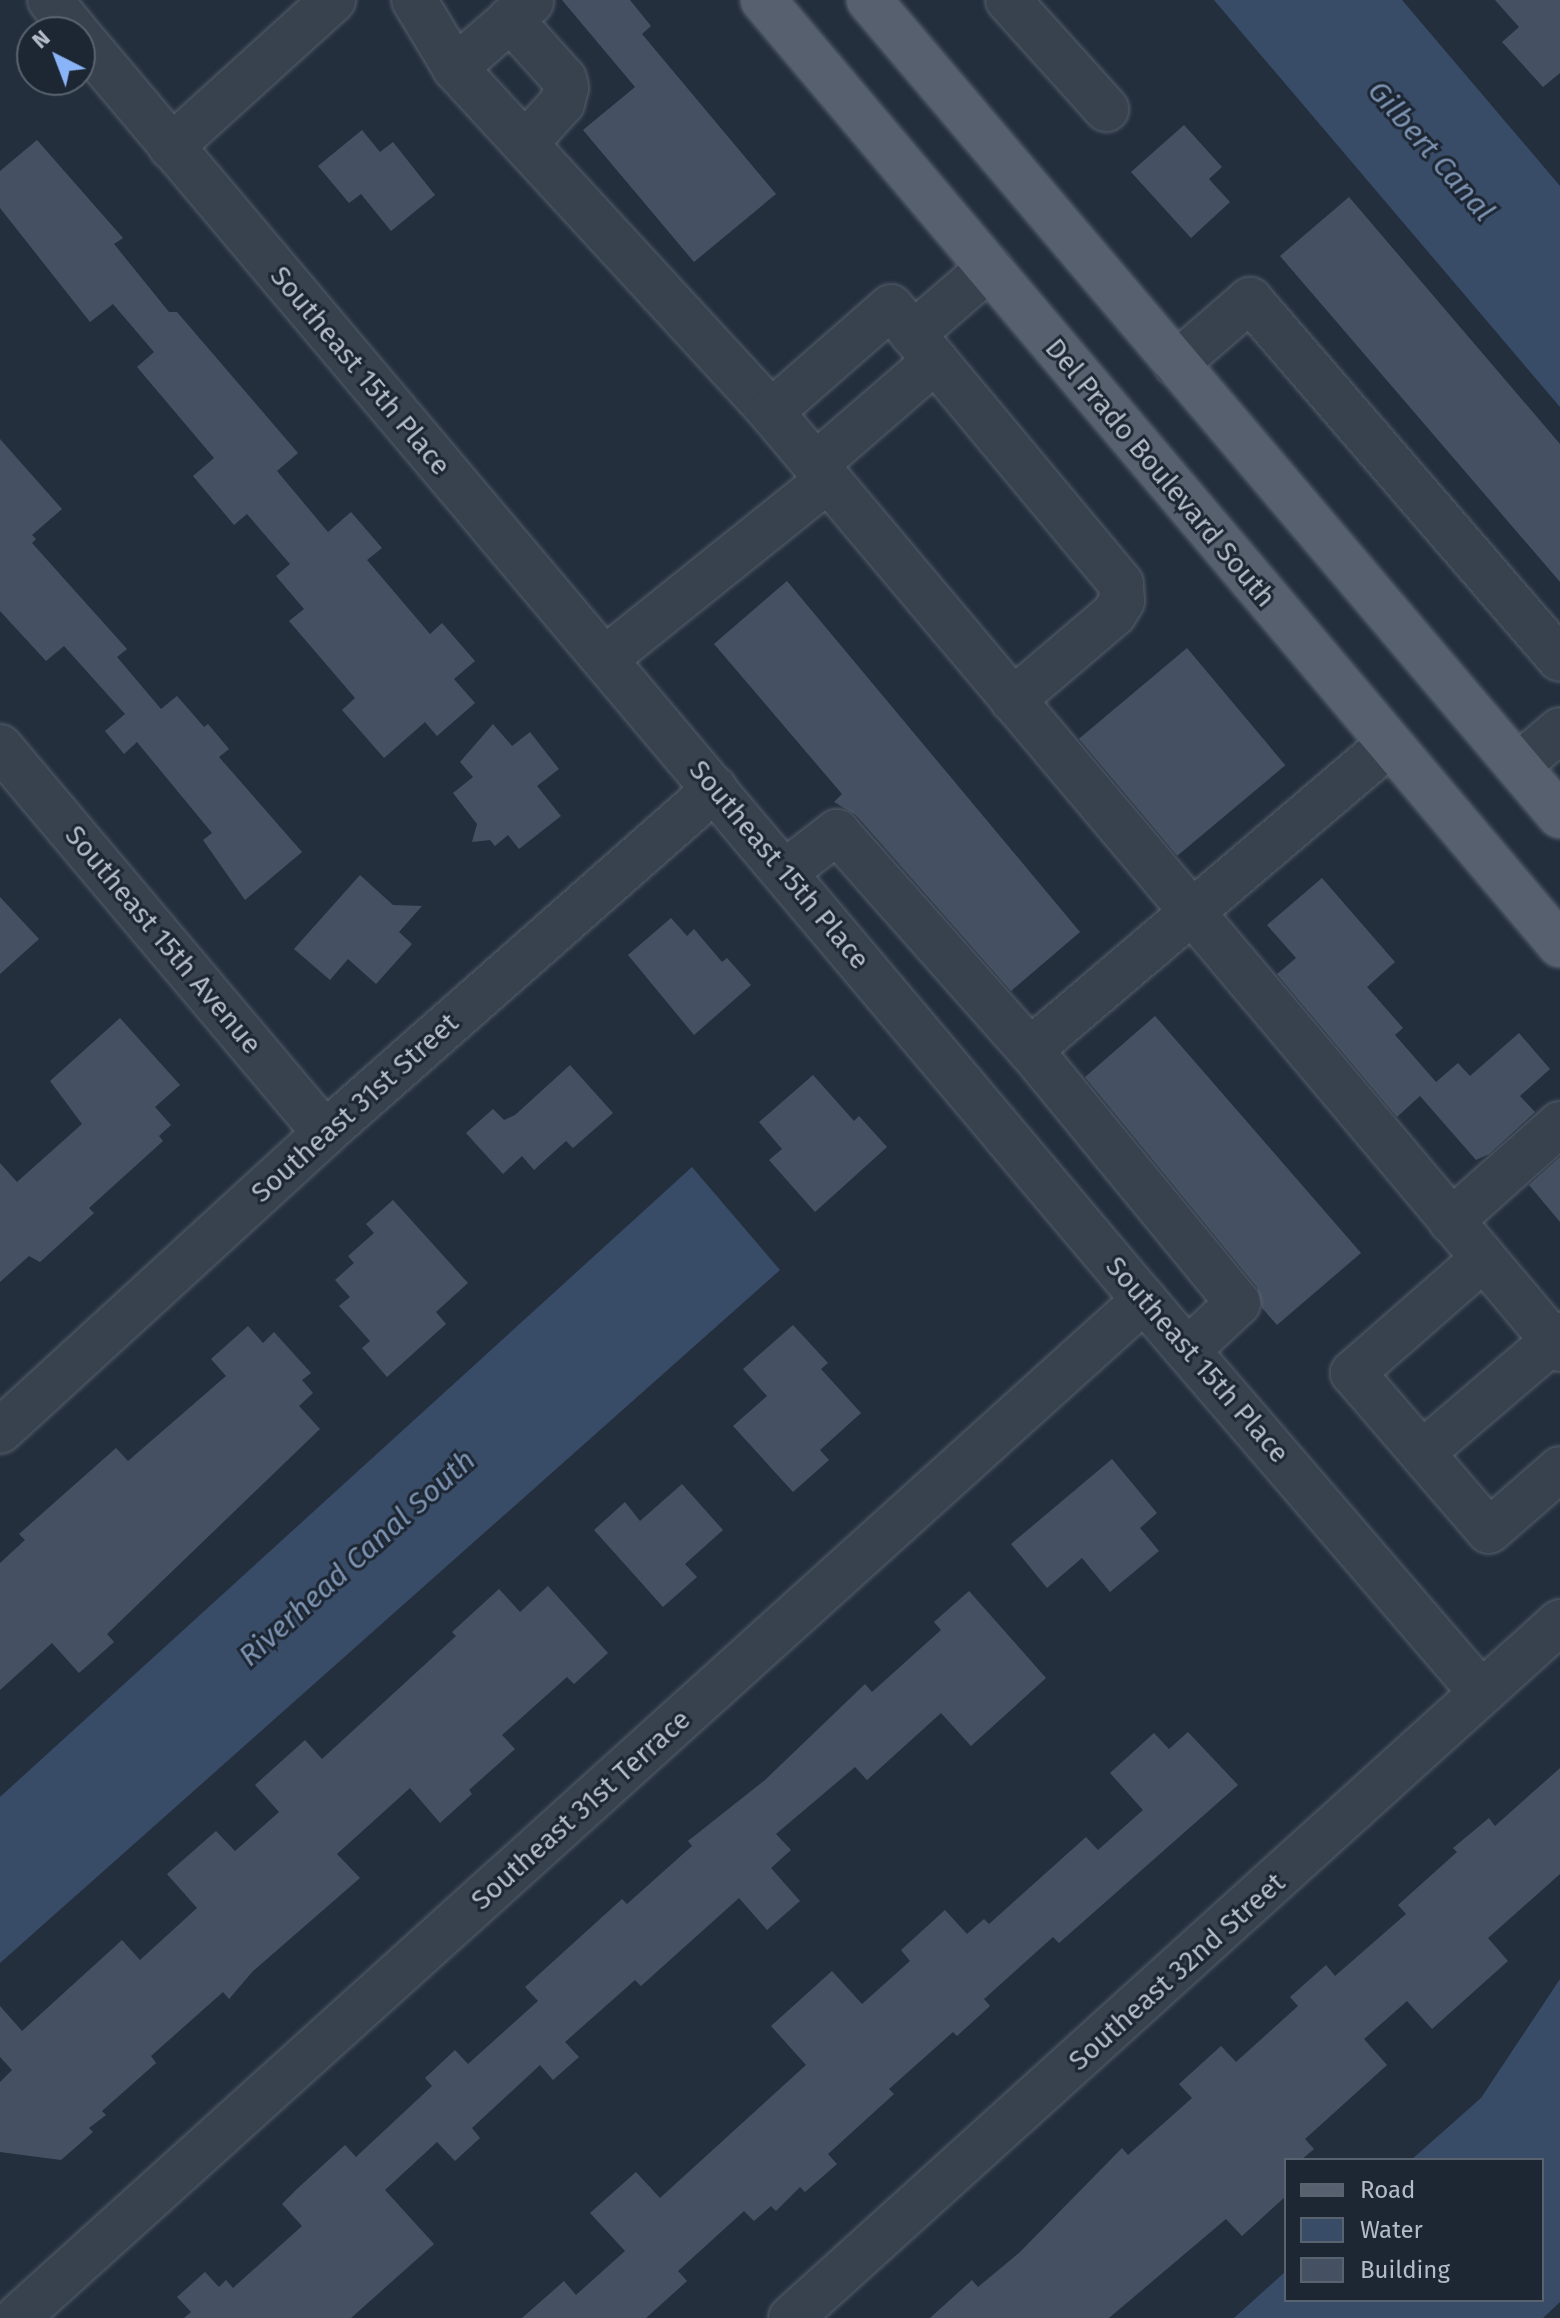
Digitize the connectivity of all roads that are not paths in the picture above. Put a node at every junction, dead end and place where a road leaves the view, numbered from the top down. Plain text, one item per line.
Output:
1 (50, 0) edge
2 (333, 0) edge
3 (414, 0) edge
4 (763, 0) edge
5 (869, 0) edge
6 (1008, 0) edge
7 (521, 10) edge
8 (63, 16) edge
9 (96, 56) edge
10 (455, 68) junction
11 (1106, 109) dead end
12 (525, 144) junction
13 (171, 147) junction
14 (989, 268) junction
15 (924, 347) junction
16 (1176, 364) junction
17 (771, 412) junction
18 (822, 472) junction
19 (605, 659) junction
20 (1560, 659) edge
21 (1013, 700) junction
22 (1560, 730) edge
23 (1388, 745) junction
24 (0, 747) edge
25 (1518, 766) junction
26 (715, 789) junction
27 (1560, 816) edge
28 (785, 872) junction
29 (1190, 911) junction
30 (1560, 945) edge
31 (1030, 1050) junction
32 (1560, 1124) edge
33 (325, 1133) junction
34 (1451, 1221) junction
35 (1483, 1259) junction
36 (1144, 1300) junction
37 (1558, 1342) edge
38 (1189, 1349) junction
39 (0, 1431) edge
40 (1422, 1453) junction
41 (1560, 1469) edge
42 (1560, 1622) edge
43 (1480, 1691) junction
44 (17, 2318) edge
45 (791, 2318) edge

1 - 8 street
2 - 13 street
3 - 10 street
4 - 14 main road, Del Prado Boulevard South
5 - 16 main road
6 - 11 street
7 - 10 street
7 - 12 street
9 - 13 street, Southeast 15th Place
10 - 12 street
12 - 17 street
13 - 19 street, Southeast 15th Place
14 - 15 street
14 - 23 main road, Del Prado Boulevard South
15 - 17 street
15 - 18 street
15 - 21 street
16 - 20 street
16 - 25 main road
17 - 18 street
18 - 19 street
18 - 21 street
19 - 26 street, Southeast 15th Place
21 - 29 street
22 - 25 street
23 - 29 street
23 - 30 main road, Del Prado Boulevard South
24 - 33 street, Southeast 15th Avenue
25 - 27 main road
26 - 28 street, Southeast 15th Place
26 - 33 street, Southeast 31st Street
28 - 31 street
28 - 36 street, Southeast 15th Place
29 - 31 street
29 - 34 street
31 - 38 street
32 - 34 street
33 - 39 street, Southeast 31st Street
34 - 35 street
35 - 37 street
35 - 40 street
36 - 38 street, Southeast 15th Place
36 - 44 street, Southeast 31st Terrace
37 - 40 street
38 - 43 street, Southeast 15th Place
40 - 41 street
42 - 43 street, Southeast 32nd Street
43 - 45 street, Southeast 32nd Street

